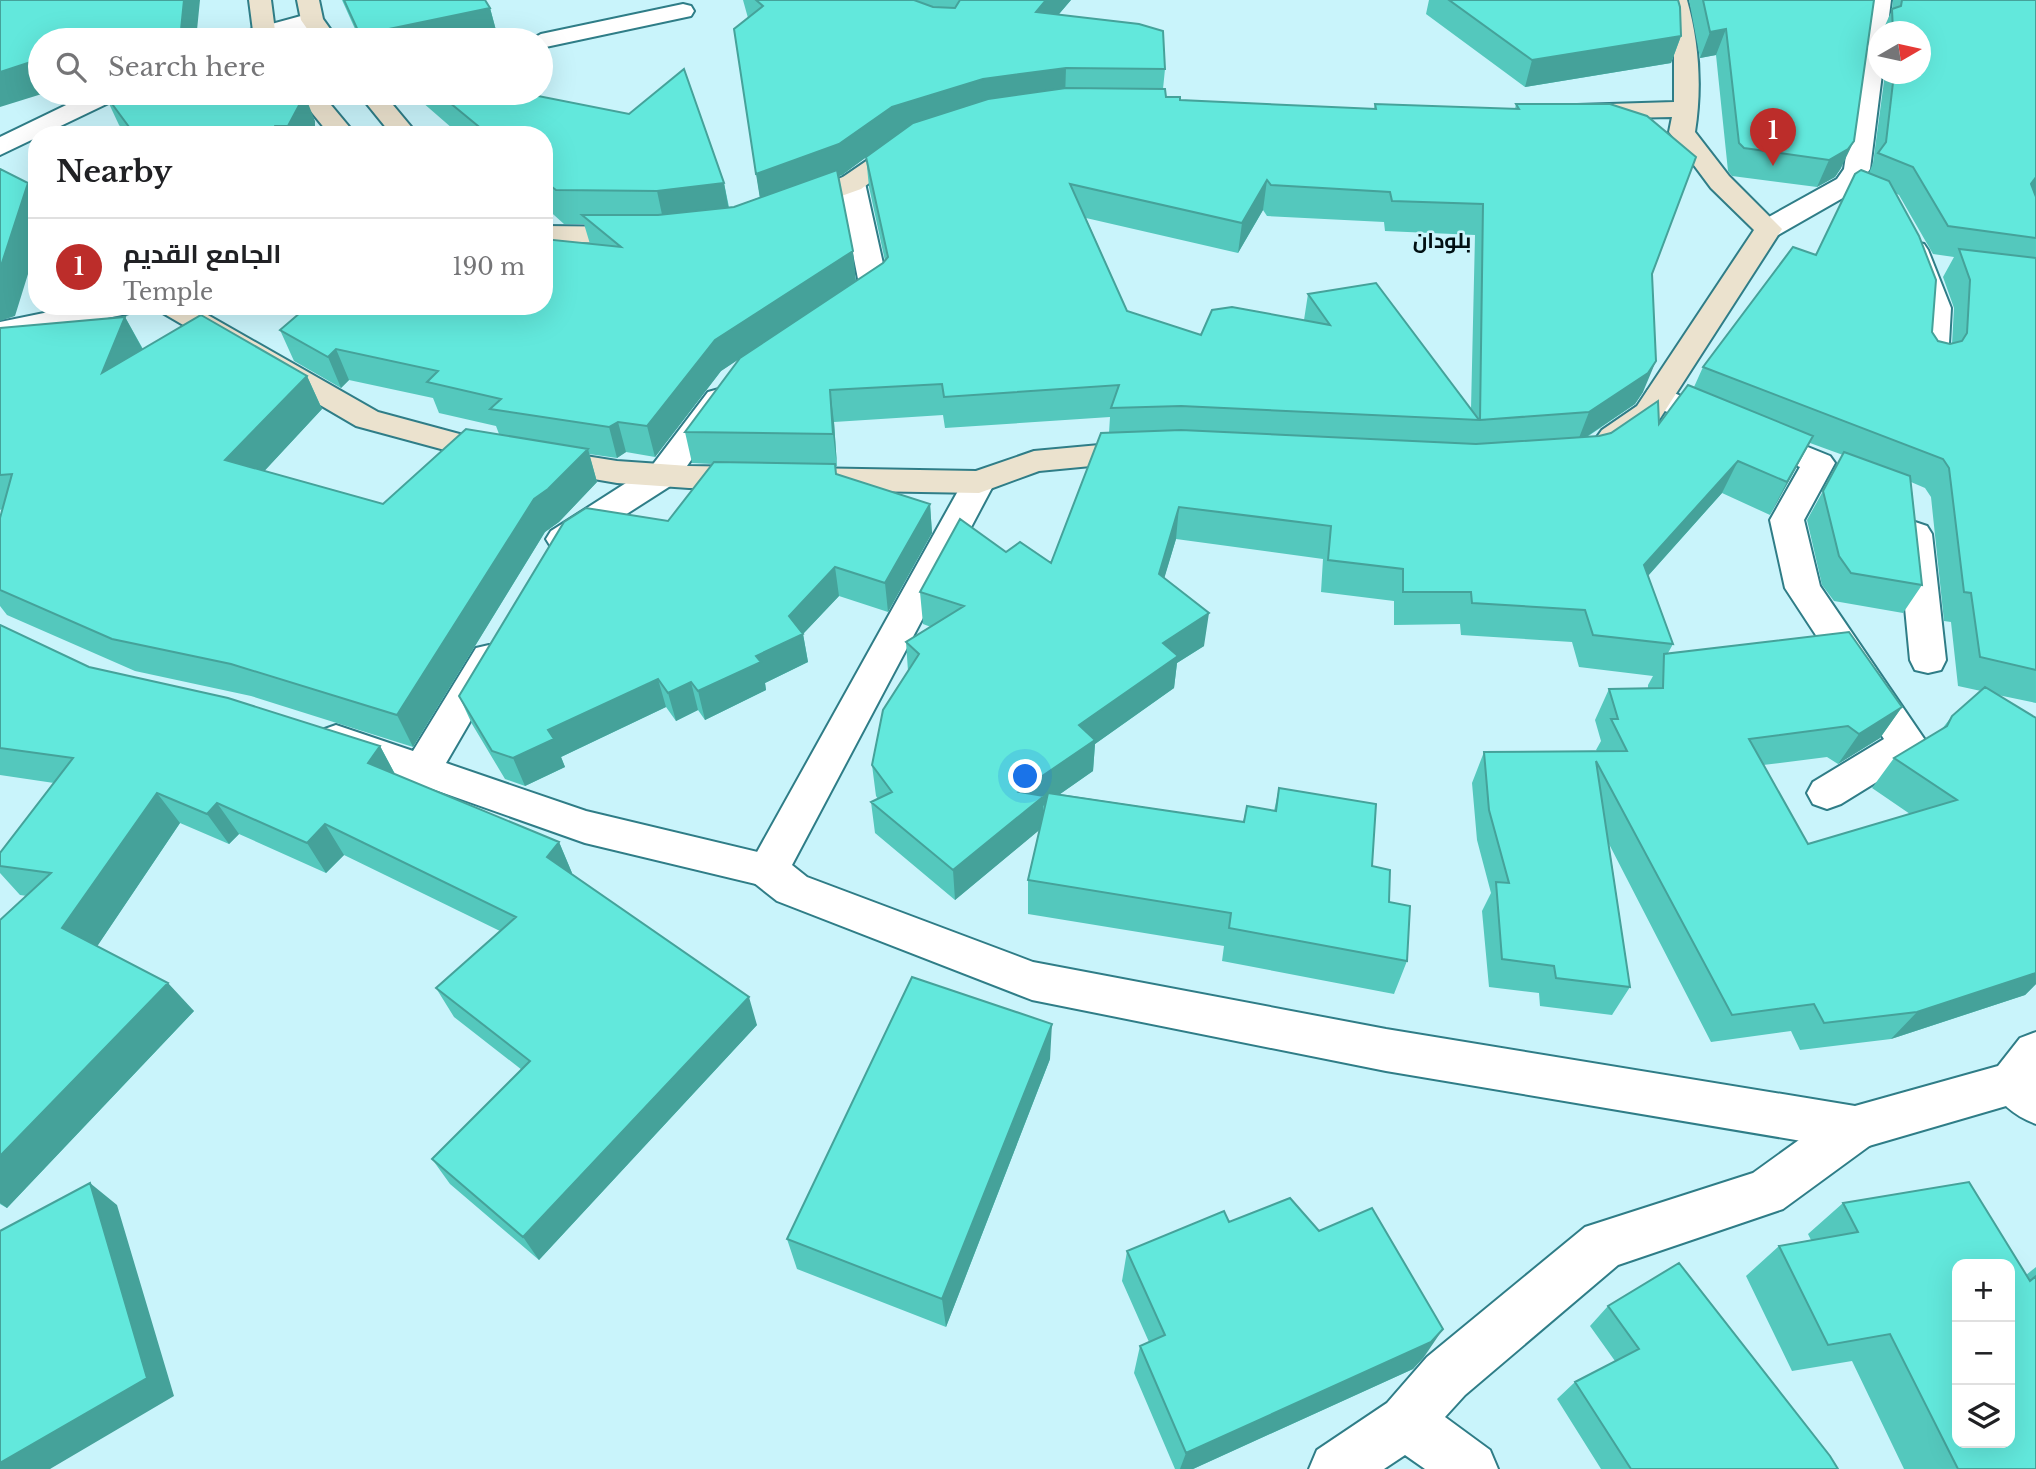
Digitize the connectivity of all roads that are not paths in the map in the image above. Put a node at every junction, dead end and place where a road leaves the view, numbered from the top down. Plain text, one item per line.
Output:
1 (260, 0) edge
2 (1676, 0) edge
3 (1880, 0) edge
4 (312, 6) edge
5 (682, 11) dead end
6 (265, 28) edge
7 (279, 28) edge
8 (322, 28) edge
9 (553, 38) edge
10 (84, 105) edge
11 (318, 105) edge
12 (380, 105) edge
13 (80, 107) junction
14 (1686, 109) junction
15 (1547, 112) edge
16 (42, 126) edge
17 (336, 126) edge
18 (398, 126) edge
19 (0, 127) edge
20 (28, 133) edge
21 (938, 134) edge
22 (0, 147) edge
23 (852, 183) junction
24 (764, 216) edge
25 (1901, 226) edge
26 (1768, 229) junction
27 (553, 234) edge
28 (664, 235) edge
29 (78, 315) edge
30 (187, 315) edge
31 (823, 322) edge
32 (0, 331) edge
33 (1933, 361) edge
34 (733, 380) edge
35 (1659, 397) junction
36 (1596, 449) edge
37 (1164, 450) edge
38 (1819, 463) junction
39 (663, 475) junction
40 (1853, 476) edge
41 (979, 482) junction
42 (1911, 497) edge
43 (544, 565) edge
44 (509, 625) edge
45 (1928, 660) dead end
46 (303, 730) edge
47 (422, 768) junction
48 (1827, 793) dead end
49 (768, 870) junction
50 (2028, 1079) edge
51 (1855, 1128) junction
52 (1406, 1422) junction
53 (1336, 1469) edge
54 (1471, 1469) edge

1 - 6 main road
2 - 14 main road
3 - 26 street
4 - 7 street
4 - 8 main road
5 - 9 street
10 - 13 street
11 - 17 main road
12 - 18 main road
13 - 16 street
13 - 19 street
14 - 15 main road
14 - 26 main road
20 - 22 street
21 - 23 main road
23 - 24 main road
23 - 31 street
25 - 33 street
26 - 35 main road
27 - 28 main road
29 - 32 street
30 - 39 main road
34 - 39 street
35 - 36 main road
35 - 38 street
37 - 41 main road
38 - 40 street
38 - 48 street
39 - 41 main road
39 - 43 street
41 - 49 street
42 - 45 street
44 - 47 street
46 - 47 street
47 - 49 street
49 - 51 street
50 - 51 street
51 - 52 street
52 - 53 street
52 - 54 street

